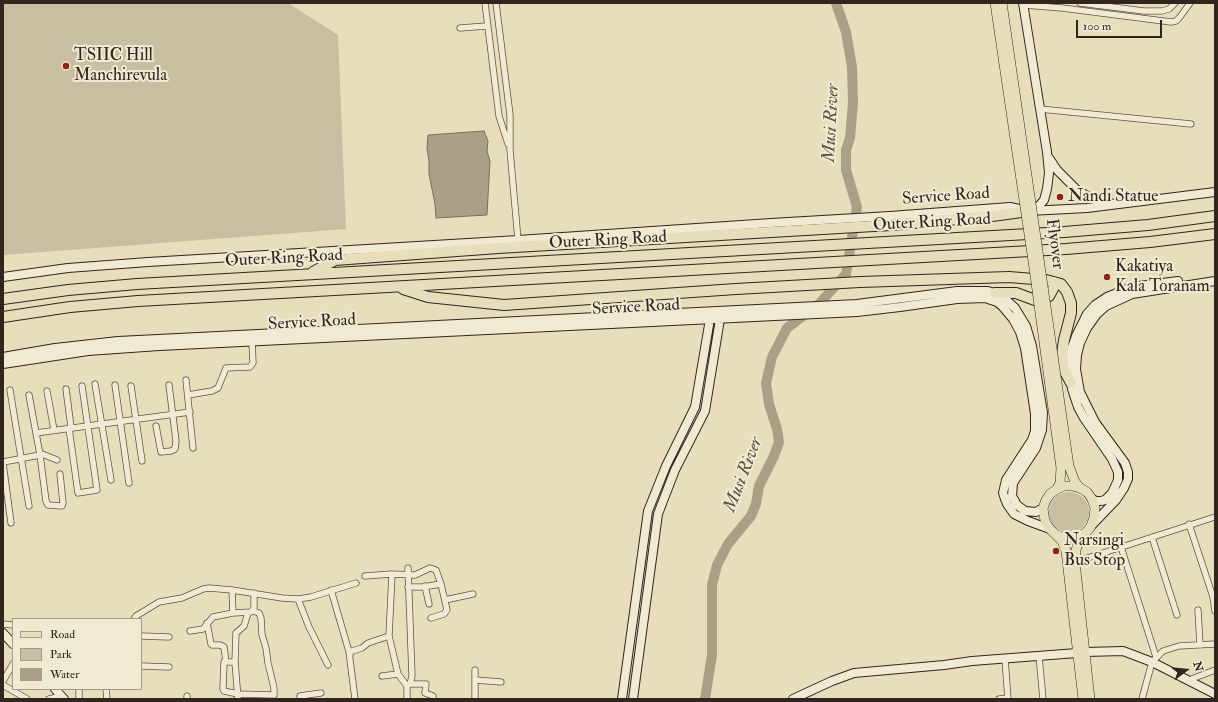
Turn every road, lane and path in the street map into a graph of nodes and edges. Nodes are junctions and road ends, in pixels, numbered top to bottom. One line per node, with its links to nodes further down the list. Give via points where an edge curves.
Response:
1 (485, 3): 10 (street)
2 (496, 3): 12 (street)
3 (995, 3): 69 (main road, Flyover, bridge)
4 (1002, 3): 69 (main road, Flyover, bridge)
5 (1080, 3): 9 (street)
6 (1175, 3): 9 (street, via 1162,11)
7 (1190, 3): 8 (street, via 1176,21 1171,22)
8 (1024, 4): 14 (main road)
9 (1126, 6)
10 (487, 26): 11 (street); 13 (street)
11 (460, 28)
12 (503, 57): 13 (street); 16 (street, via 510,115)
13 (491, 58): 16 (street, via 499,116)
14 (1040, 108): 15 (street); 17 (main road)
15 (1191, 124)
16 (510, 150): 24 (street)
17 (1047, 152): 19 (main road, via 1050,162 1077,190); 20 (main road, via 1049,173 1044,200)
18 (1215, 192): 19 (main road)
19 (1116, 204): 20 (main road)
20 (1029, 211): 22 (highway, via 992,216)
21 (1215, 216): 25 (highway, Outer Ring Road, via 1078,231)
22 (891, 220): 24 (main road, Service Road, via 771,223); 25 (highway, via 808,230 506,247 335,260)
23 (1215, 234): 30 (highway, Outer Ring Road, via 1101,247)
24 (518, 240): 27 (main road, Service Road, via 68,268)
25 (310, 273): 32 (highway, Outer Ring Road, via 68,290)
26 (1215, 276): 42 (main road, via 1132,287 1095,305 1086,314 1074,343 1069,368)
27 (3, 277)
28 (1215, 281): 81 (main road, via 1132,294 1106,306 1087,328 1077,355 1076,369 1080,392 1095,422 1125,463 1128,472 1128,479 1116,500)
29 (1054, 282): 30 (highway, via 1009,277 860,282 504,306 428,297); 31 (highway, via 1049,296 1040,300 1016,293); 42 (highway, via 1061,284 1071,303 1072,313 1062,354 1064,370)
30 (396, 287): 35 (highway, Outer Ring Road, via 105,304)
31 (995, 293): 33 (main road, Service Road, via 957,291); 77 (main road, Service Road, via 1009,301 1026,326 1032,346 1043,413 1040,439 1016,478 1012,490 1013,501 1025,511 1036,512)
32 (3, 299)
33 (857, 308): 34 (main road, Service Road); 82 (main road, Service Road, via 900,307 944,300 985,298 997,302 1007,312 1016,325 1025,348 1036,423 1029,446 1006,480 1004,499 1014,514)
34 (747, 314): 37 (main road, Service Road); 39 (main road, Service Road, via 145,340 55,348)
35 (3, 317)
36 (710, 319): 37 (main road, Service Road); 38 (main road, Service Road); 153 (main road, via 695,408 666,466 648,511)
37 (720, 319): 154 (main road, via 705,411 675,470 658,514)
38 (252, 341): 40 (main road, Service Road, via 88,351); 52 (street, via 253,363 250,367 226,368 218,388)
39 (3, 357)
40 (3, 364)
41 (186, 380): 52 (street)
42 (1071, 383): 75 (main road, via 1081,413 1118,472 1118,480 1112,493 1105,500)
43 (95, 384): 57 (street)
44 (115, 385): 56 (street)
45 (169, 385): 54 (street)
46 (82, 386): 58 (street)
47 (132, 386): 55 (street)
48 (66, 389): 60 (street)
49 (10, 390): 65 (street)
50 (47, 391): 61 (street)
51 (30, 395): 62 (street)
52 (188, 395): 53 (street)
53 (190, 412): 54 (street); 63 (street)
54 (172, 414): 55 (street); 59 (street, via 176,449 161,452)
55 (136, 419): 56 (street); 67 (street)
56 (120, 421): 57 (street); 72 (street)
57 (101, 423): 58 (street); 71 (street)
58 (87, 425): 60 (street); 60 (street, via 97,490 78,493)
59 (156, 426)
60 (70, 428): 61 (street)
61 (54, 430): 62 (street)
62 (36, 433): 64 (street)
63 (193, 448)
64 (40, 455): 65 (street); 66 (street); 70 (street, via 48,505 62,506)
65 (22, 458): 68 (street); 76 (street)
66 (57, 460)
67 (142, 461)
68 (3, 462): 79 (street)
69 (1065, 467): 73 (main road, Flyover); 74 (main road, Flyover)
70 (60, 474)
71 (111, 480)
72 (129, 483)
73 (1080, 488): 74 (main road, via 1064,486); 75 (main road)
74 (1057, 489): 77 (main road, via 1048,497)
75 (1092, 499): 81 (main road, via 1095,508 1094,518)
76 (29, 506)
77 (1044, 508): 82 (main road, via 1046,523)
78 (1215, 517): 80 (street)
79 (11, 523)
80 (1189, 524): 83 (street); 102 (street, via 1213,597)
81 (1088, 530): 82 (main road, via 1070,538); 85 (main road, via 1079,540)
82 (1053, 532): 118 (main road, via 1062,541 1066,551)
83 (1152, 537): 84 (street); 105 (street)
84 (1121, 547): 85 (street); 121 (street)
85 (1075, 562): 118 (main road)
86 (408, 568): 88 (street)
87 (392, 574): 88 (street); 89 (street); 112 (street)
88 (408, 574): 91 (street, via 415,575 433,568); 93 (street)
89 (365, 576)
90 (356, 583): 95 (street)
91 (441, 584): 92 (street); 99 (street)
92 (425, 586): 93 (street); 100 (street)
93 (408, 587): 138 (street, via 412,676)
94 (232, 590): 96 (street); 104 (street); 106 (street, via 203,589 187,597 163,600 153,604)
95 (331, 590): 98 (street); 117 (street)
96 (254, 593): 98 (street); 103 (street, via 254,608)
97 (473, 594): 99 (street)
98 (298, 599): 124 (street)
99 (445, 600): 107 (street, via 446,613)
100 (428, 604)
101 (1198, 610): 116 (street)
102 (1215, 611)
103 (250, 612): 104 (street); 123 (street, via 244,626 236,633); 144 (street, via 259,613 261,618 274,692 271,696)
104 (233, 613): 108 (street, via 213,618)
105 (1177, 615)
106 (135, 618)
107 (431, 618)
108 (207, 623): 109 (street, via 203,629); 122 (street, via 211,644 224,647)
109 (190, 631)
110 (3, 635): 114 (main road)
111 (142, 636): 113 (street)
112 (389, 636): 117 (street); 131 (street)
113 (169, 637)
114 (12, 643)
115 (1215, 644): 116 (street)
116 (1200, 645): 121 (street, via 1179,646 1163,651)
117 (349, 652): 128 (street); 149 (street)
118 (1081, 652): 119 (main road); 121 (main road, via 1123,651); 158 (main road); 159 (main road)
119 (1039, 656): 120 (main road); 157 (street)
120 (1005, 659): 145 (street); 155 (main road, via 854,673)
121 (1154, 659): 134 (main road); 160 (street)
122 (226, 662): 123 (street); 144 (street, via 223,690)
123 (235, 662): 144 (street)
124 (328, 665)
125 (12, 666): 135 (street)
126 (142, 666): 127 (street)
127 (170, 667)
128 (354, 667)
129 (475, 670): 133 (street)
130 (1215, 670): 134 (street)
131 (398, 674): 132 (street); 138 (street)
132 (382, 676)
133 (475, 680): 136 (street); 152 (street)
134 (1190, 680): 141 (main road)
135 (3, 681)
136 (501, 682)
137 (3, 685): 142 (street)
138 (409, 685): 150 (street); 151 (street, via 426,684 425,693 433,696)
139 (24, 690): 142 (street)
140 (321, 693): 148 (street, via 300,696)
141 (1215, 694)
142 (21, 695): 146 (street)
143 (63, 697): 147 (street)
144 (238, 697)
145 (1008, 698): 156 (street)
146 (28, 699)
147 (50, 699)
148 (300, 699)
149 (355, 699)
150 (407, 699)
151 (433, 699)
152 (475, 699)
153 (622, 699)
154 (633, 699)
155 (793, 699)
156 (999, 699)
157 (1043, 699)
158 (1083, 699)
159 (1090, 699)
160 (1142, 699)

